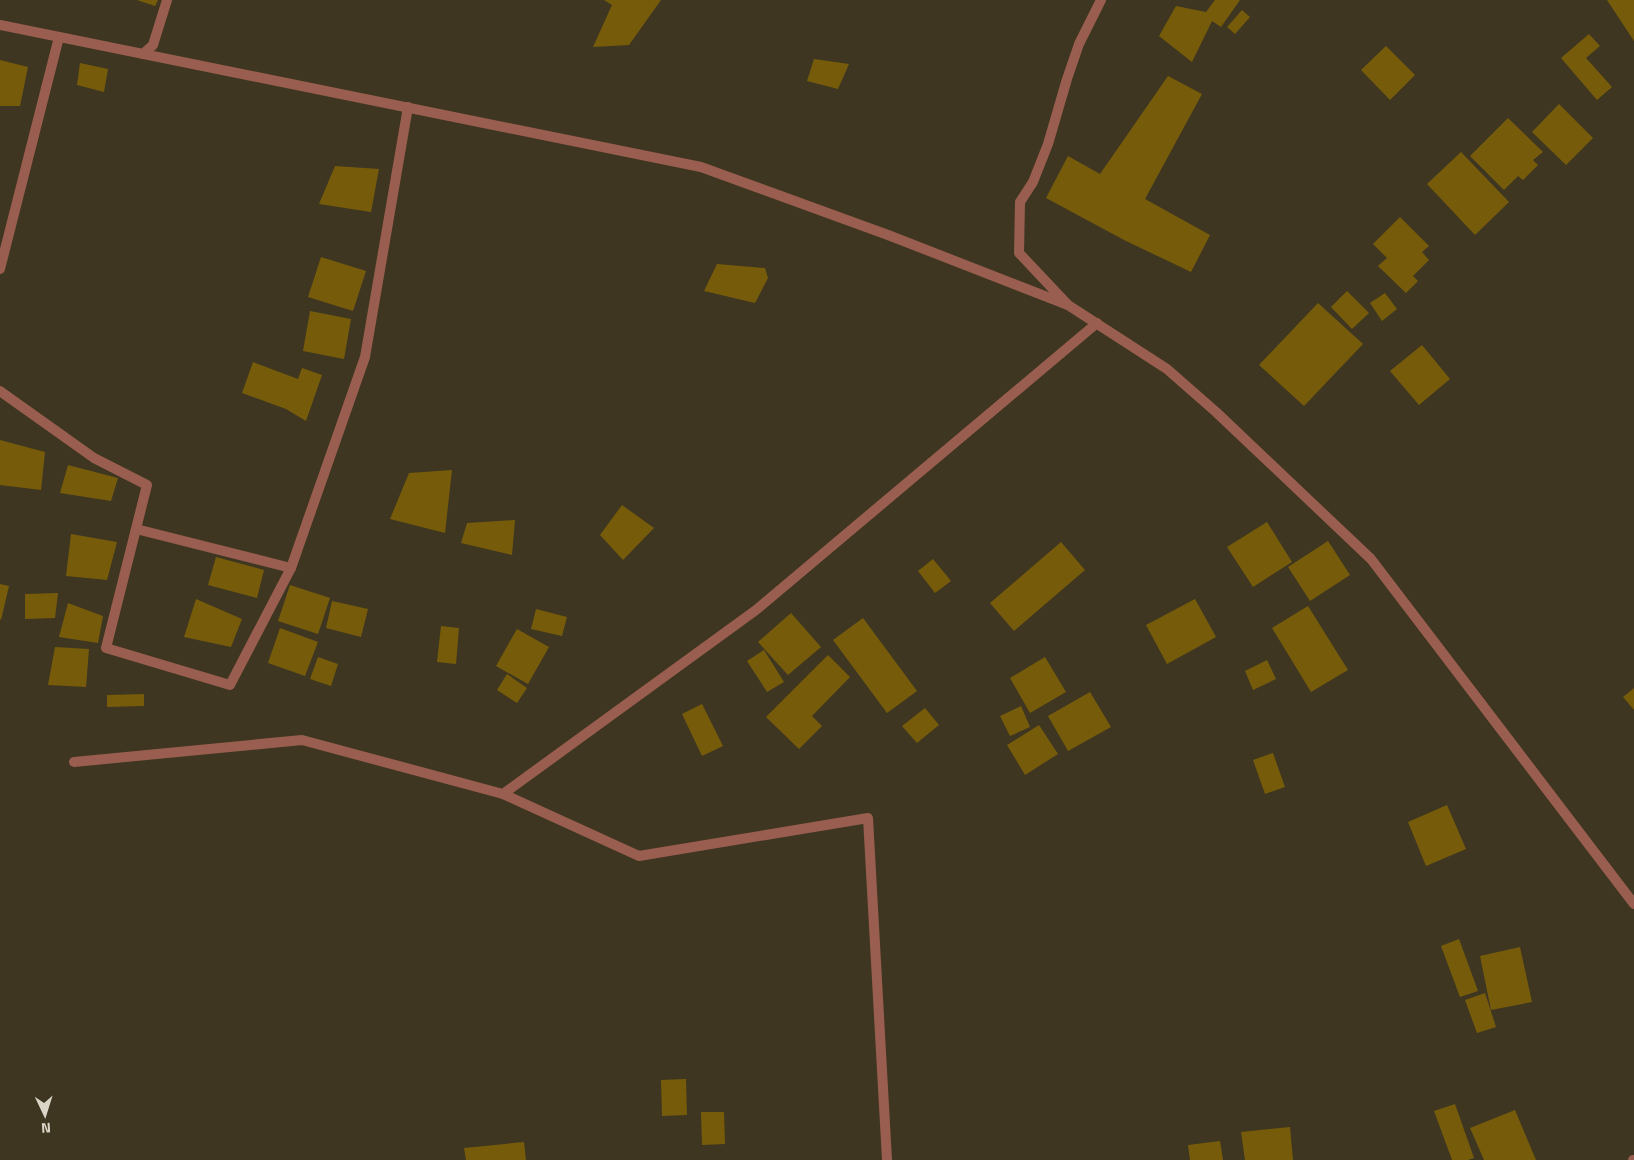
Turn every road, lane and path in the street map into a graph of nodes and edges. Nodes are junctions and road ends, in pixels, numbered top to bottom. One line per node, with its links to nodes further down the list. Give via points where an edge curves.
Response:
1 (167, 0): 5 (street, via 153,45)
2 (1101, 0): 8 (street, via 1080,44 1033,182 1020,202 1019,253)
3 (0, 25): 4 (street)
4 (59, 37): 5 (street); 7 (street)
5 (143, 54): 6 (street)
6 (408, 107): 8 (street, via 701,167); 12 (street, via 365,357)
7 (0, 269)
8 (1068, 305): 9 (street)
9 (1097, 324): 14 (street, via 756,610); 15 (street, via 1167,369 1371,559)
10 (0, 391): 11 (street, via 94,458 147,484)
11 (136, 529): 12 (street); 12 (street, via 106,648 230,686)
12 (291, 568)
13 (74, 762): 14 (street, via 302,740)
14 (503, 794): 16 (street, via 639,856 868,818)
15 (1634, 904)
16 (887, 1160)

